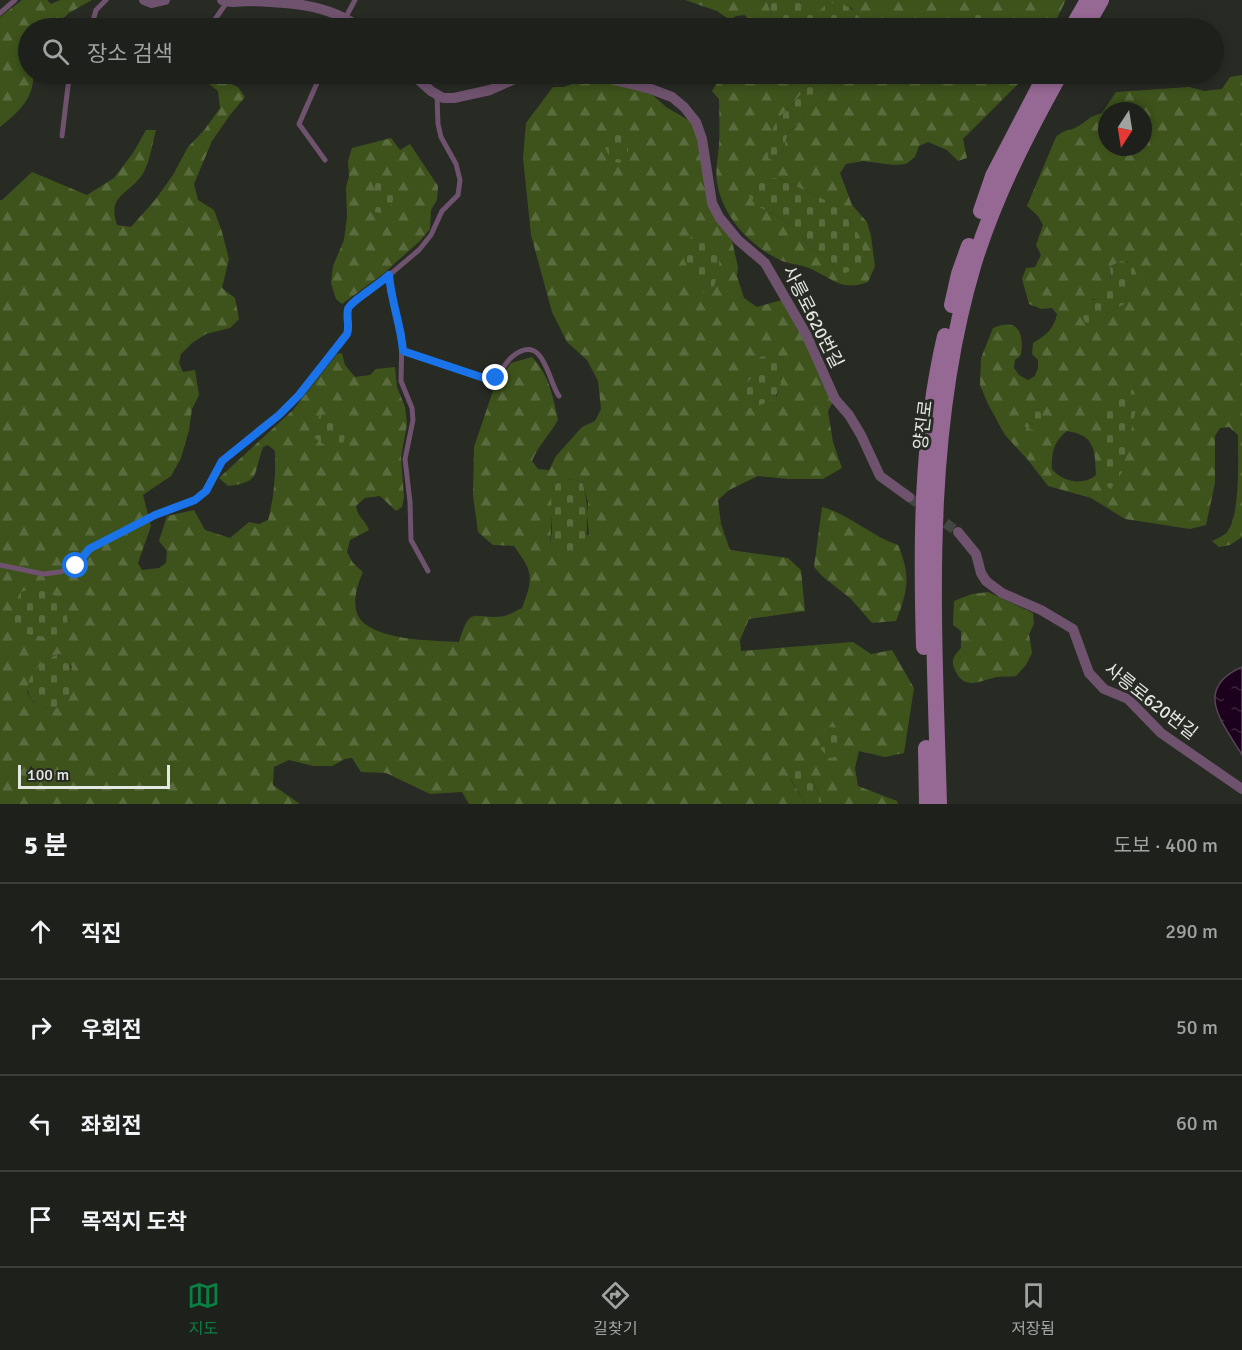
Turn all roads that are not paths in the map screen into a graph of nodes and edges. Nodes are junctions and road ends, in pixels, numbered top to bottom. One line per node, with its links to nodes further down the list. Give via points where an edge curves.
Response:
1 (15, 0): 9 (lane)
2 (106, 0): 10 (lane)
3 (144, 0): 4 (street)
4 (165, 0)
5 (355, 0): 13 (lane)
6 (1088, 0): 14 (main road)
7 (1101, 0): 15 (main road)
8 (224, 1): 11 (lane); 12 (street, via 308,5)
9 (0, 13)
10 (94, 18)
11 (215, 18)
12 (331, 18)
13 (345, 18)
14 (1078, 18)
15 (1091, 18)
16 (69, 84): 24 (lane)
17 (317, 84): 25 (lane, via 299,124)
18 (424, 84): 23 (street)
19 (503, 84): 23 (street, via 454,98)
20 (631, 84): 29 (street, 사릉로620번길, via 672,97 696,122 712,203 719,217 765,263 806,334 835,399 861,435 880,476)
21 (1041, 84): 34 (main road, 양진로, via 993,176 959,274 934,383 921,550)
22 (1055, 84): 35 (main road, 양진로, via 990,216 974,262 951,359 936,488)
23 (437, 95): 26 (lane, via 441,137 460,180 458,195 442,211 419,250)
24 (62, 136)
25 (325, 160)
26 (389, 275): 27 (lane); 31 (lane, via 351,303 347,334 299,395 222,461 206,491 195,500 155,515 89,549 76,566 60,572 43,574)
27 (403, 351): 28 (lane, via 487,379 496,378 512,356 531,350 544,362); 32 (lane, via 401,381 413,420 405,459 411,540)
28 (559, 396)
29 (909, 498)
30 (958, 532): 33 (street, 사릉로620번길, via 976,554 986,581 1073,629 1089,673 1104,689 1128,699 1161,733)
31 (0, 565)
32 (428, 571)
33 (1242, 789)
34 (927, 804)
35 (939, 804)

